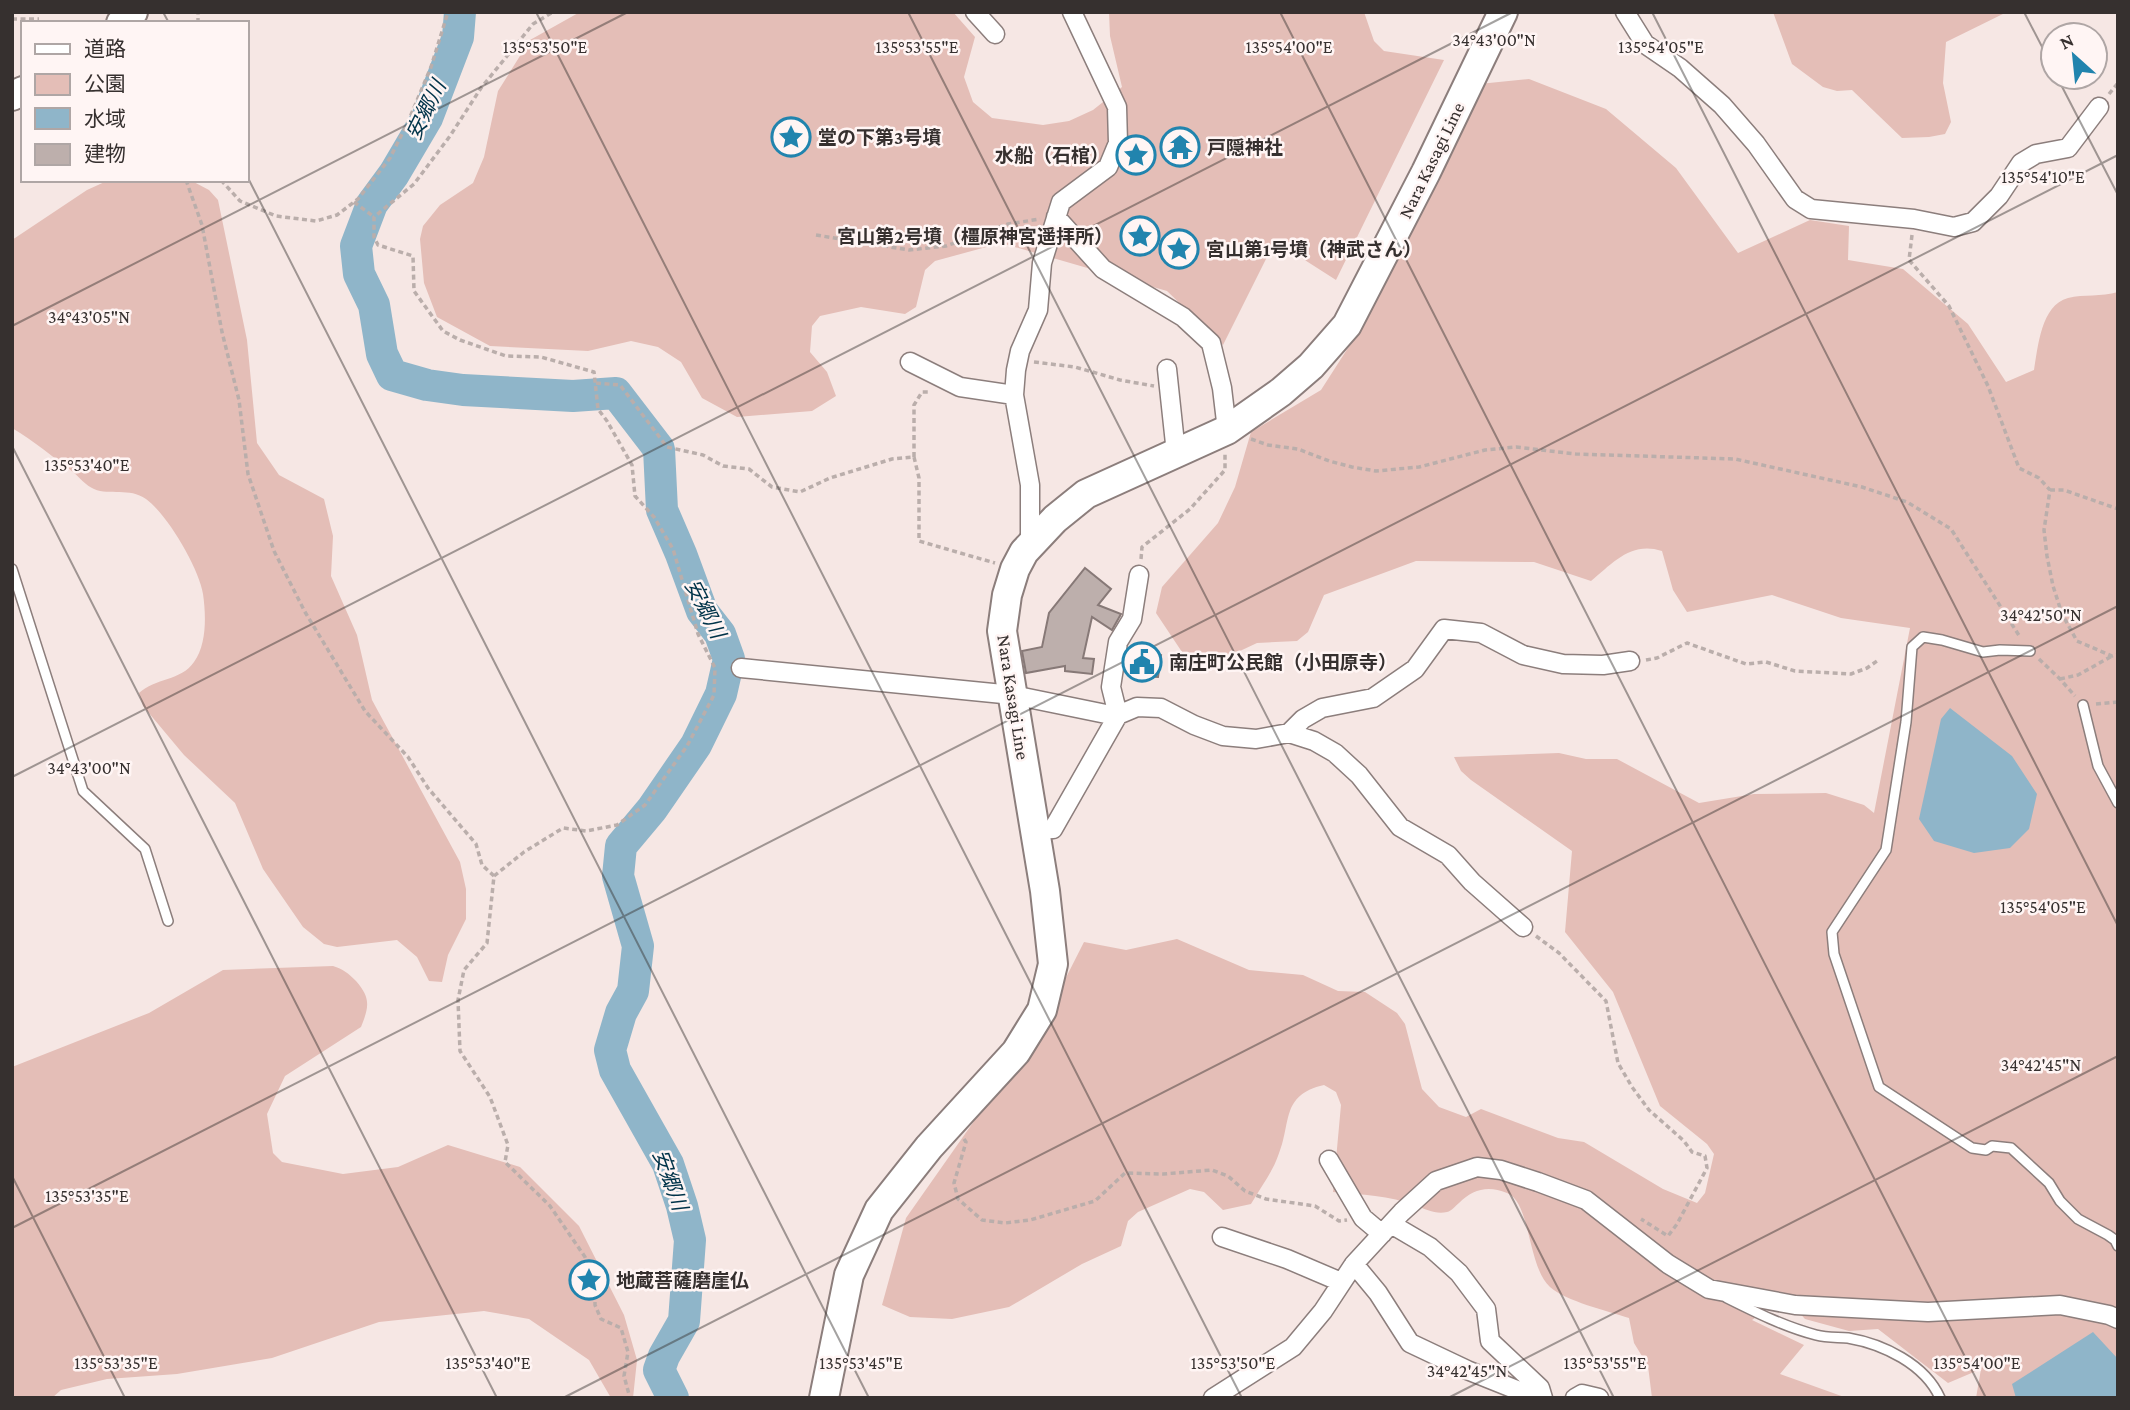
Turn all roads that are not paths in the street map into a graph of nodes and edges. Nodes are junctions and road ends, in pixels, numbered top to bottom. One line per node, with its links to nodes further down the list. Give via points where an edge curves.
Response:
1 (975, 12): 6 (street)
2 (1072, 12): 7 (street)
3 (1086, 12): 7 (street)
4 (1503, 12): 13 (main road, Nara Kasagi Line, via 1347,326 1281,392)
5 (1625, 12): 8 (street, via 1645,44 1721,105 1756,144 1795,200 1811,209 1954,227 1973,222 1999,196 2021,163 2036,154 2068,148)
6 (995, 34)
7 (1083, 36): 9 (street, via 1117,107 1118,144 1108,167 1061,202)
8 (2099, 107)
9 (1056, 217): 12 (street, via 1042,263 1038,310 1018,360); 13 (street, via 1103,270 1183,317 1211,343)
10 (910, 362): 12 (street, via 960,387)
11 (1167, 369): 14 (street)
12 (1014, 395): 15 (street, via 1030,485)
13 (1227, 430): 14 (main road, Nara Kasagi Line)
14 (1176, 453): 15 (main road, Nara Kasagi Line, via 1086,494 1055,519)
15 (1023, 557): 21 (main road, Nara Kasagi Line, via 1007,595 1002,631)
16 (12, 569): 27 (lane, via 83,791 145,849)
17 (1139, 575): 23 (street, via 1132,619 1118,642 1111,687)
18 (2030, 651): 32 (lane, via 1983,652 1923,637 1912,648 1886,850 1832,932 1834,954 1879,1087 1972,1148 2011,1148 2049,1183 2078,1219 2108,1235)
19 (1630, 661): 24 (street, via 1563,664 1523,655 1481,633 1444,629 1415,669 1373,698 1322,708)
20 (741, 668): 21 (street)
21 (1013, 695): 23 (street); 26 (main road, Nara Kasagi Line)
22 (2083, 705): 25 (lane, via 2098,766)
23 (1118, 715): 24 (street, via 1137,707 1161,708 1223,736 1256,739); 26 (street, via 1053,829)
24 (1289, 733): 28 (street, via 1314,740 1335,753 1359,775 1400,827 1448,855)
25 (2118, 803)
26 (1035, 830): 37 (main road, Nara Kasagi Line, via 1053,964 1042,1010 1016,1052 879,1210 849,1275)
27 (168, 921)
28 (1523, 927)
29 (1329, 1160): 30 (street, via 1363,1218)
30 (1386, 1229): 33 (street); 35 (street, via 1436,1181 1477,1167 1501,1170 1586,1200 1668,1264); 40 (street, via 1430,1247 1460,1273 1486,1309 1490,1341 1540,1388)
31 (1222, 1237): 34 (street)
32 (2118, 1246)
33 (1354, 1264): 34 (street); 39 (street, via 1410,1343)
34 (1341, 1282): 38 (street, via 1293,1347)
35 (1709, 1289): 36 (street, via 1795,1305 1928,1312 2060,1305); 43 (lane, via 1793,1328 1878,1345 1915,1367)
36 (2118, 1319)
37 (824, 1398)
38 (1213, 1398)
39 (1531, 1398)
40 (1543, 1398)
41 (1575, 1398): 42 (street, via 1583,1394)
42 (1599, 1398)
43 (1940, 1398)

